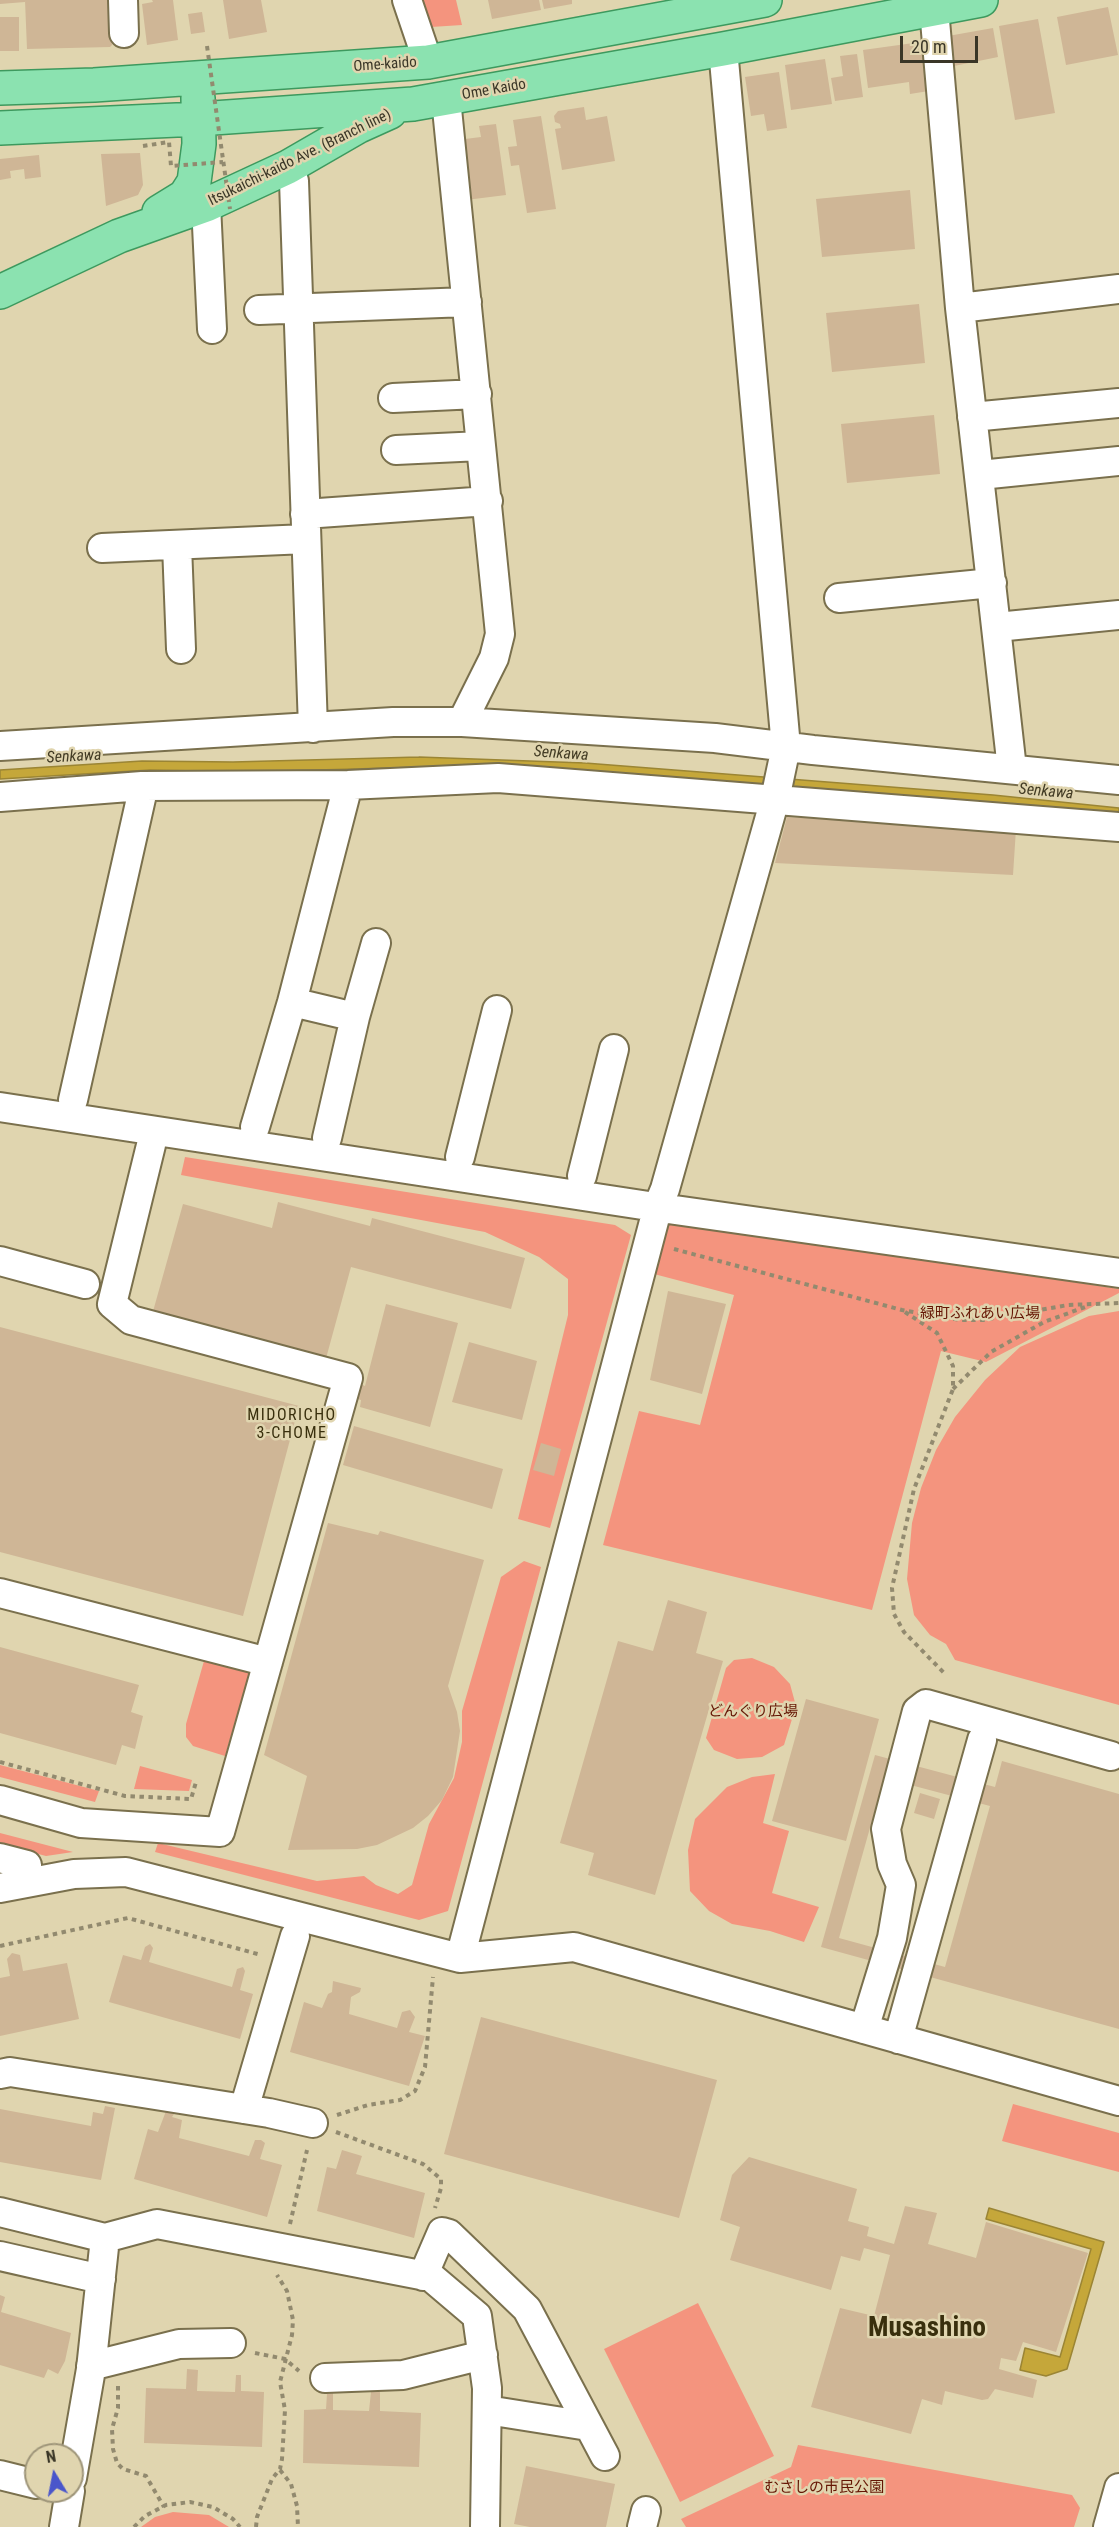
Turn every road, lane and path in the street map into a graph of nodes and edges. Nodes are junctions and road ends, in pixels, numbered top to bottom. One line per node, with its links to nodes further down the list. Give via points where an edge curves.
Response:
1 (123, 0): 6 (street)
2 (407, 0): 9 (street)
3 (765, 0): 9 (main road, Ome-kaido)
4 (981, 0): 5 (main road, Ome Kaido)
5 (934, 9): 8 (main road, Ome Kaido); 25 (street)
6 (124, 33)
7 (207, 46): 17 (path, bridge)
8 (723, 49): 12 (main road, Ome Kaido); 48 (street)
9 (428, 62): 10 (main road, Ome-kaido)
10 (196, 79): 11 (main road, Ome-kaido); 14 (main road, Itsukaichi-kaido Ave. (Branch line))
11 (0, 88)
12 (446, 99): 13 (main road, Ome Kaido); 23 (street)
13 (413, 104): 14 (main road, Ome Kaido); 18 (main road, Itsukaichi-kaido Ave. (Branch line), via 359,126)
14 (199, 119): 15 (main road, Ome Kaido); 20 (main road, Itsukaichi-kaido Ave. (Branch line), via 198,166 185,196)
15 (0, 128)
16 (143, 146): 17 (path, bridge, via 169,142 171,166)
17 (223, 162): 19 (path, bridge)
18 (288, 167): 19 (main road, Itsukaichi-kaido Ave. (Branch line)); 24 (street, via 294,181)
19 (218, 207): 20 (main road, Itsukaichi-kaido Ave. (Branch line)); 27 (street)
20 (119, 236): 22 (main road, Itsukaichi-kaido Ave. (Branch line))
21 (1119, 289): 25 (street)
22 (0, 292)
23 (467, 302): 24 (street); 28 (street)
24 (297, 308): 26 (street); 37 (street)
25 (960, 308): 31 (street)
26 (259, 310)
27 (212, 329)
28 (477, 394): 29 (street); 32 (street)
29 (393, 398)
30 (1119, 403): 31 (street)
31 (972, 417): 35 (street)
32 (481, 446): 33 (street); 36 (street)
33 (396, 450)
34 (1119, 461): 35 (street)
35 (980, 475): 40 (street)
36 (488, 501): 37 (street); 45 (street, via 500,634 494,658)
37 (306, 527): 38 (street); 46 (street)
38 (177, 545): 39 (street); 44 (street)
39 (102, 548)
40 (992, 583): 41 (street); 43 (street)
41 (839, 598)
42 (1119, 615): 43 (street)
43 (997, 627): 49 (street)
44 (181, 649)
45 (462, 722): 46 (street); 48 (street, via 703,737)
46 (313, 728): 47 (street)
47 (0, 746)
48 (786, 747): 49 (street); 53 (street)
49 (1012, 769): 50 (street)
50 (1119, 780)
51 (348, 785): 52 (street); 53 (street, via 498,778); 57 (street)
52 (142, 786): 54 (street); 61 (street)
53 (777, 788): 55 (street); 68 (street)
54 (0, 798)
55 (1119, 827)
56 (376, 943): 59 (street)
57 (292, 1002): 59 (street); 63 (street)
58 (497, 1010): 66 (street)
59 (355, 1017): 64 (street)
60 (614, 1049): 67 (street)
61 (73, 1100)
62 (0, 1107): 68 (street)
63 (255, 1127)
64 (327, 1138)
65 (151, 1145): 78 (street, via 112,1304 131,1320 348,1378)
66 (460, 1157)
67 (582, 1176)
68 (658, 1206): 71 (street); 90 (street)
69 (665, 1246): 75 (path)
70 (0, 1261): 72 (street)
71 (1119, 1272)
72 (86, 1284)
73 (1119, 1303): 74 (path)
74 (1092, 1304): 75 (path, via 983,1320); 76 (path, via 1044,1322 991,1352)
75 (902, 1310): 76 (path, via 937,1333 953,1366)
76 (953, 1389): 79 (path, via 914,1489 892,1588 894,1614 904,1632)
77 (0, 1593): 78 (street)
78 (268, 1662): 84 (street, via 220,1832 81,1823)
79 (945, 1674)
80 (982, 1740): 93 (street)
81 (1111, 1756): 92 (street, via 926,1704 917,1711 886,1829 892,1864 901,1886 892,1938)
82 (0, 1762): 83 (path, via 125,1796 191,1799)
83 (196, 1782)
84 (0, 1800)
85 (0, 1858): 86 (street)
86 (27, 1865)
87 (0, 1888): 90 (street, via 74,1874 126,1872)
88 (0, 1946): 89 (path, via 128,1918)
89 (291, 1949): 96 (street)
90 (460, 1958): 92 (street, via 574,1947)
91 (434, 1970): 97 (path, via 425,2067 414,2091 400,2100 368,2105)
92 (864, 2029): 93 (street)
93 (898, 2039): 95 (street)
94 (0, 2074): 96 (street, via 10,2072)
95 (1119, 2101)
96 (244, 2109): 97 (street)
97 (313, 2123): 98 (path, via 423,2164 441,2179); 102 (path)
98 (434, 2211)
99 (0, 2212): 100 (street)
100 (105, 2238): 102 (street, via 157,2224); 104 (street)
101 (0, 2256): 104 (street)
102 (278, 2259): 103 (street); 105 (path); 105 (path)
103 (423, 2276): 107 (street, via 431,2277 477,2316); 112 (street, via 442,2232 449,2234 526,2309)
104 (101, 2279): 109 (street)
105 (287, 2291): 108 (path, via 293,2320)
106 (226, 2343): 108 (path, via 233,2350); 109 (street, via 179,2344)
107 (483, 2355): 110 (street, via 403,2375); 111 (street)
108 (285, 2360): 110 (path, via 312,2378); 115 (path, via 280,2382 285,2410)
109 (102, 2363): 113 (street); 120 (path, via 118,2382 118,2408 112,2429 117,2463 123,2469 146,2476)
110 (325, 2378)
111 (487, 2410): 112 (street); 126 (street)
112 (588, 2426): 114 (street)
113 (81, 2443)
114 (605, 2456)
115 (280, 2469): 124 (path, via 272,2479); 125 (path, via 291,2484)
116 (0, 2475): 117 (street)
117 (24, 2481)
118 (1119, 2488): 127 (street)
119 (67, 2503): 121 (street)
120 (164, 2506): 122 (path); 123 (path, via 190,2502 213,2507)
121 (64, 2527)
122 (134, 2527)
123 (240, 2527)
124 (256, 2527)
125 (298, 2527)
126 (485, 2527)
127 (1108, 2527)

